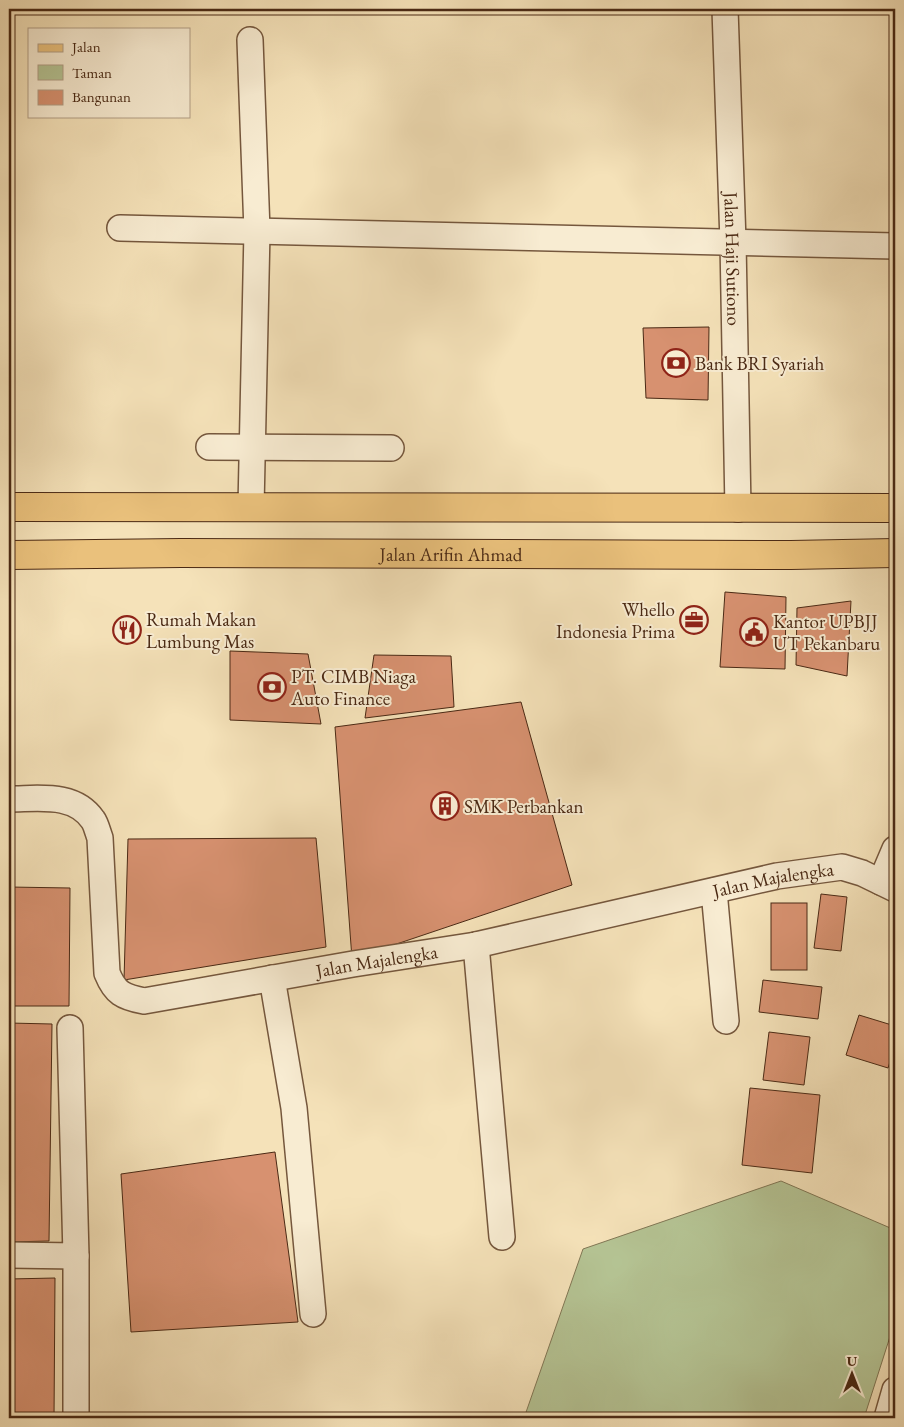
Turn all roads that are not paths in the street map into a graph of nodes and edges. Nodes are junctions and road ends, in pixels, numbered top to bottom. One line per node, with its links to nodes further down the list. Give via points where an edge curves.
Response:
1 (725, 9): 5 (street, Jalan Haji Sutiono)
2 (250, 40): 4 (street)
3 (120, 228): 4 (street)
4 (257, 231): 5 (street); 8 (street)
5 (733, 242): 6 (street); 13 (street, Jalan Haji Sutiono)
6 (895, 246)
7 (209, 448): 8 (street)
8 (252, 448): 9 (street); 11 (street)
9 (391, 448)
10 (9, 507): 11 (main road)
11 (251, 507): 13 (main road)
12 (895, 508): 13 (main road)
13 (738, 509)
14 (895, 552): 15 (main road, Jalan Arifin Ahmad, via 791,555)
15 (9, 555)
16 (9, 799): 21 (street, Jalan Majalengka, via 63,798 77,805 93,820 100,838 107,973 112,986 120,993 144,1001)
17 (895, 849): 18 (street)
18 (888, 886): 19 (street, Jalan Majalengka, via 842,867 777,876)
19 (714, 891): 20 (street, Jalan Majalengka); 22 (street)
20 (476, 945): 21 (street, Jalan Majalengka); 24 (street)
21 (272, 978): 27 (street, via 294,1108)
22 (726, 1021)
23 (70, 1028): 26 (street)
24 (502, 1237)
25 (9, 1256): 26 (street)
26 (76, 1256): 29 (street)
27 (312, 1314)
28 (895, 1390): 30 (street)
29 (76, 1418)
30 (887, 1418)

